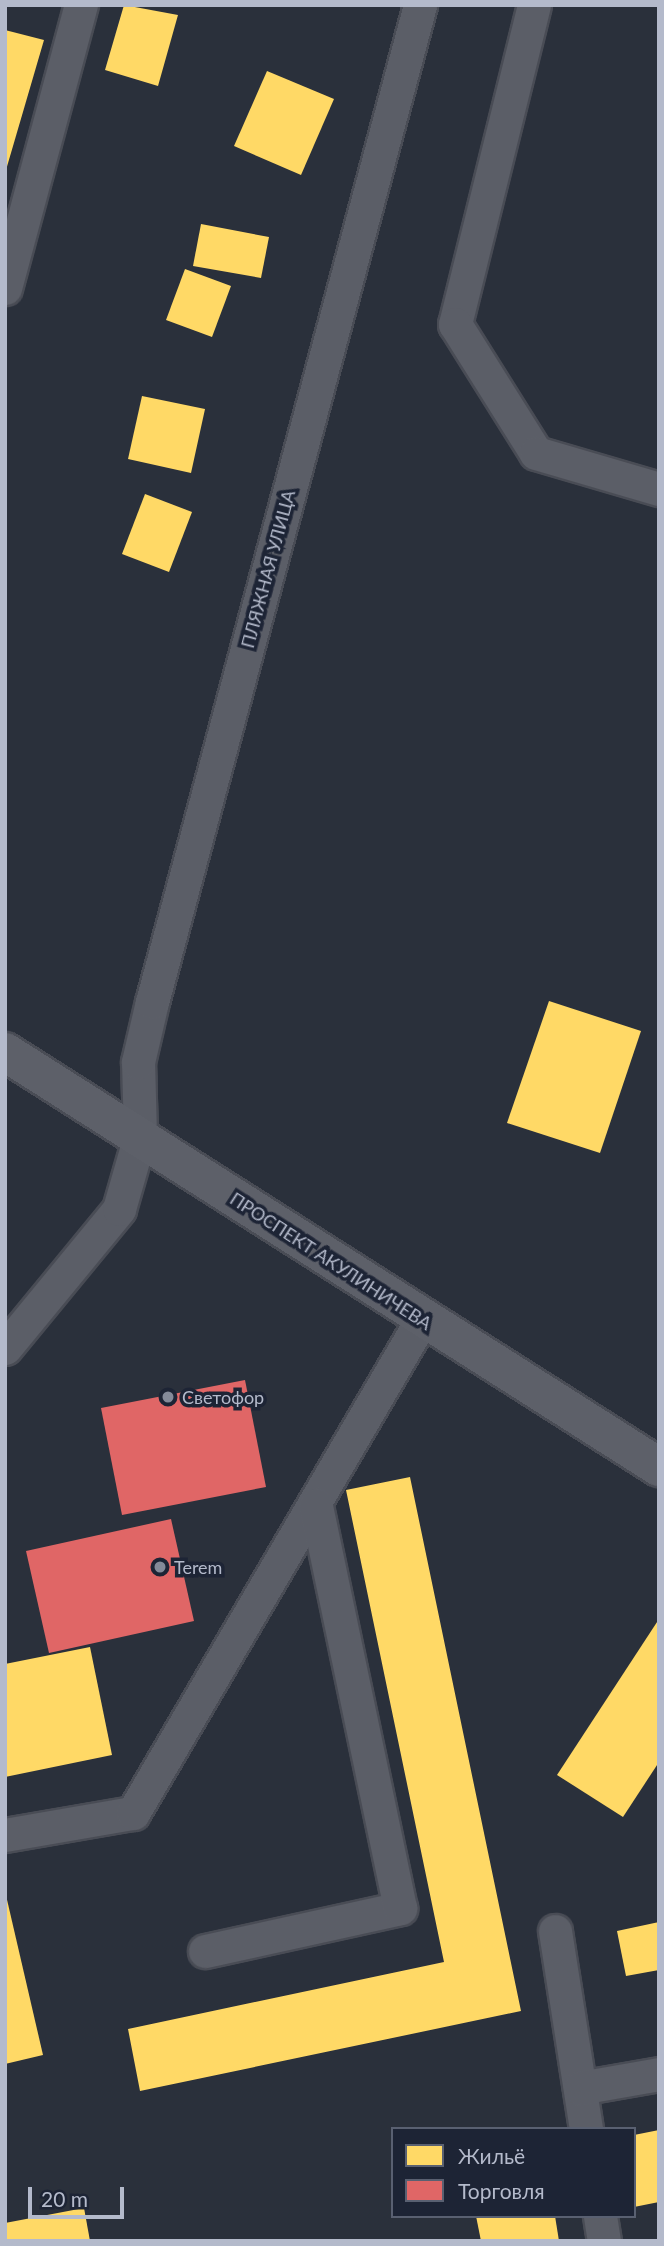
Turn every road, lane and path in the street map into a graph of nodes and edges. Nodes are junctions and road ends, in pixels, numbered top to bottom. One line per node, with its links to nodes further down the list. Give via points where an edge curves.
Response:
1 (81, 5): 4 (street)
2 (420, 5): 7 (street, ПЛЯЖНАЯ УЛИЦА, via 152,1002 138,1062)
3 (534, 5): 5 (street, via 455,324 536,453)
4 (5, 288)
5 (659, 489)
6 (5, 1052): 7 (main road, ПРОСПЕКТ АКУЛИНИЧЕВА)
7 (140, 1136): 8 (main road, ПРОСПЕКТ АКУЛИНИЧЕВА); 9 (street, ПЛЯЖНАЯ УЛИЦА, via 119,1209)
8 (421, 1321): 10 (main road, ПРОСПЕКТ АКУЛИНИЧЕВА); 11 (street)
9 (5, 1348)
10 (659, 1467)
11 (316, 1505): 12 (street, via 133,1813); 14 (street, via 400,1908)
12 (5, 1835)
13 (555, 1931): 16 (street)
14 (205, 1951)
15 (659, 2074): 16 (street)
16 (580, 2088): 17 (street)
17 (586, 2127)
18 (600, 2218): 19 (street)
19 (604, 2241)

